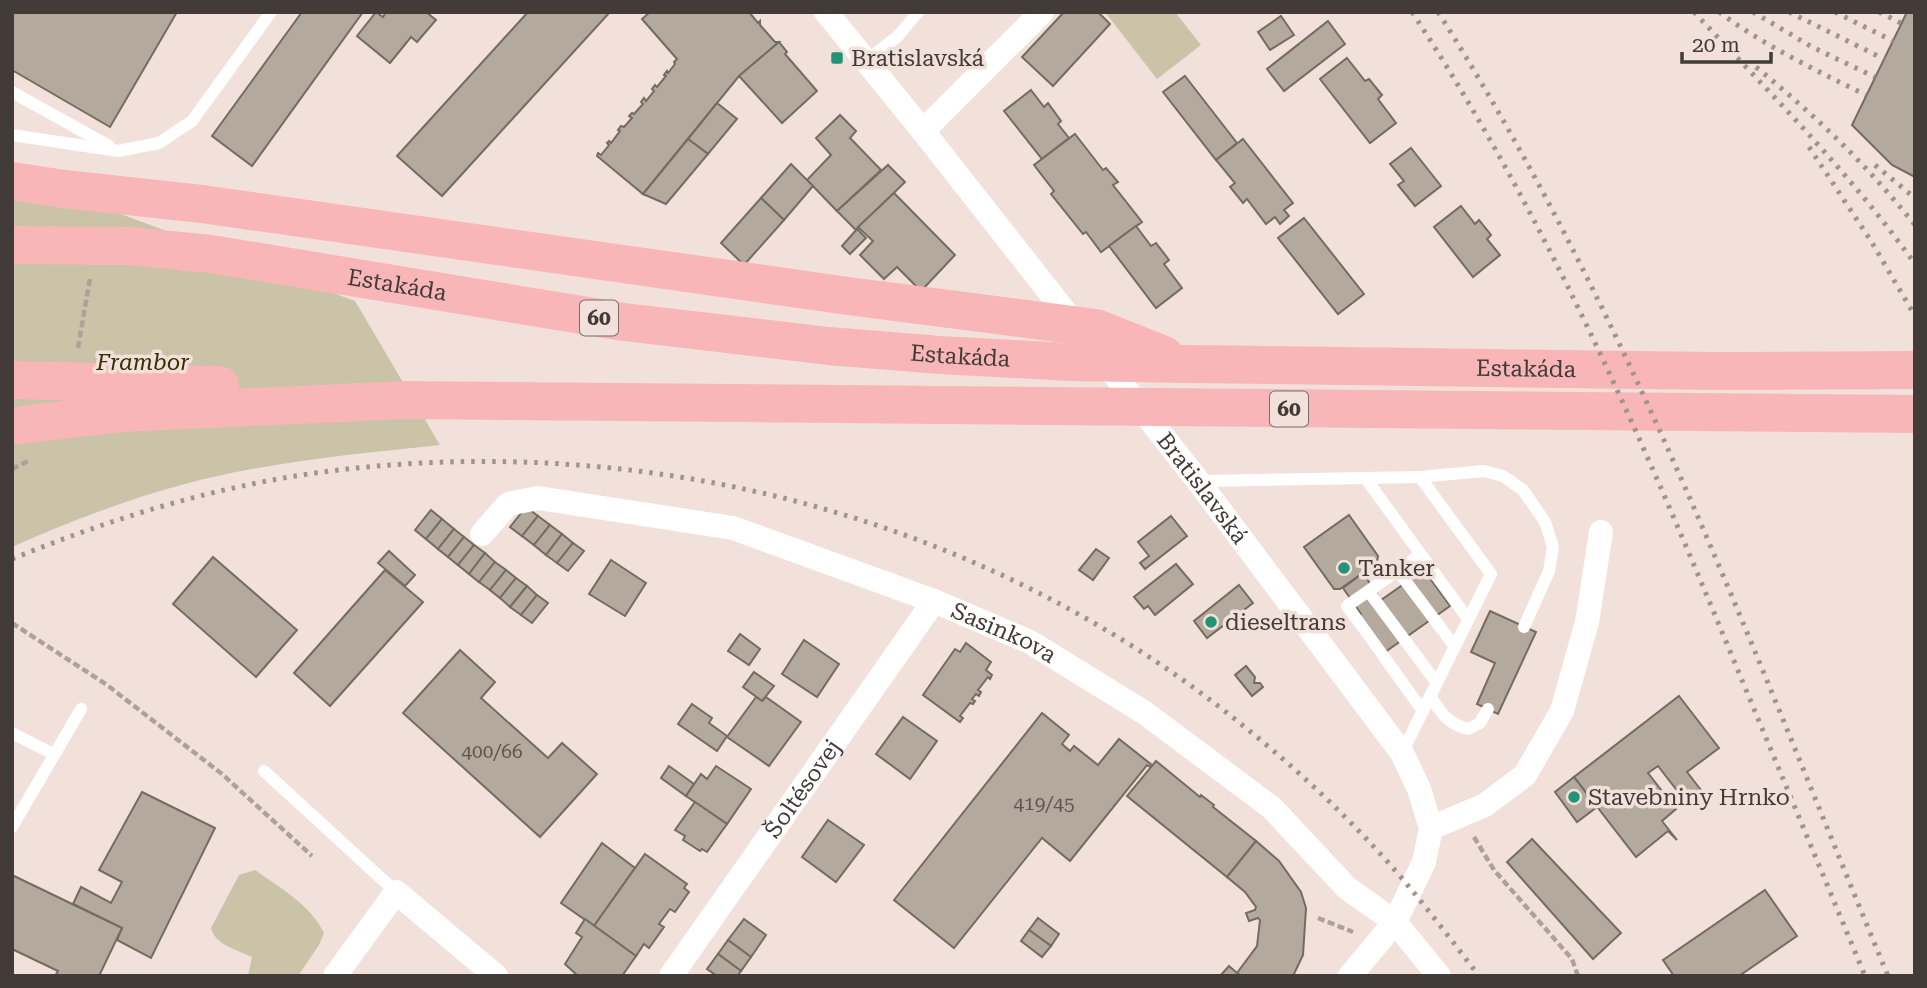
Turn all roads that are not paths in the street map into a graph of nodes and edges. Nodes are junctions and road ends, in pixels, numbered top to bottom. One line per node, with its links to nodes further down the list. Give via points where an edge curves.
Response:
1 (271, 12): 9 (lane, via 192,121 159,143)
2 (826, 12): 5 (street, Bratislavská)
3 (918, 12): 5 (lane, via 898,36)
4 (1042, 12): 7 (street)
5 (866, 61): 7 (street, Bratislavská)
6 (12, 92): 9 (lane)
7 (923, 131): 20 (street, Bratislavská)
8 (12, 135): 9 (lane)
9 (118, 151)
10 (12, 181): 12 (main road, via 1096,328)
11 (12, 245): 12 (main road, Estakáda / 60, via 129,246 211,254 624,322 828,346)
12 (1188, 364): 13 (main road, Estakáda / 60)
13 (1915, 370)
14 (12, 380): 15 (main road, via 216,385)
15 (402, 400): 16 (main road, Estakáda / 60); 17 (main road, Estakáda / 60, via 123,413)
16 (1915, 414)
17 (12, 426)
18 (1420, 477): 19 (lane); 27 (lane, via 1491,574); 28 (lane, via 1483,471 1503,476 1523,490 1545,522 1553,547 1549,571)
19 (1366, 479): 20 (lane); 23 (lane)
20 (1198, 481): 36 (street, Bratislavská)
21 (1601, 532): 40 (street, via 1587,622 1562,711 1525,775 1485,805)
22 (482, 534): 26 (street, Sasinkova, via 508,504 538,498 733,528)
23 (1420, 555): 24 (lane); 27 (lane)
24 (1398, 570): 25 (lane); 29 (lane)
25 (1369, 592): 30 (lane); 34 (lane, via 1348,606)
26 (934, 601): 42 (street, Sasinkova, via 1030,642 1145,713 1272,808 1348,888); 45 (street, Šoltésovej)
27 (1468, 619): 29 (lane)
28 (1524, 627)
29 (1455, 647): 30 (lane)
30 (1436, 682): 31 (lane)
31 (1430, 696): 33 (lane, via 1454,726 1468,729 1480,723); 34 (lane)
32 (81, 709): 37 (lane)
33 (1488, 709)
34 (1423, 710): 36 (lane)
35 (12, 733): 37 (lane)
36 (1402, 753): 40 (street, Bratislavská)
37 (53, 754): 39 (lane)
38 (264, 771): 41 (lane)
39 (12, 827)
40 (1431, 828): 42 (street, Bratislavská, via 1424,862)
41 (396, 892): 43 (street); 44 (street)
42 (1395, 922): 46 (street, Bratislavská); 47 (street, Sasinkova)
43 (335, 976)
44 (496, 976)
45 (671, 976)
46 (1350, 976)
47 (1439, 976)

